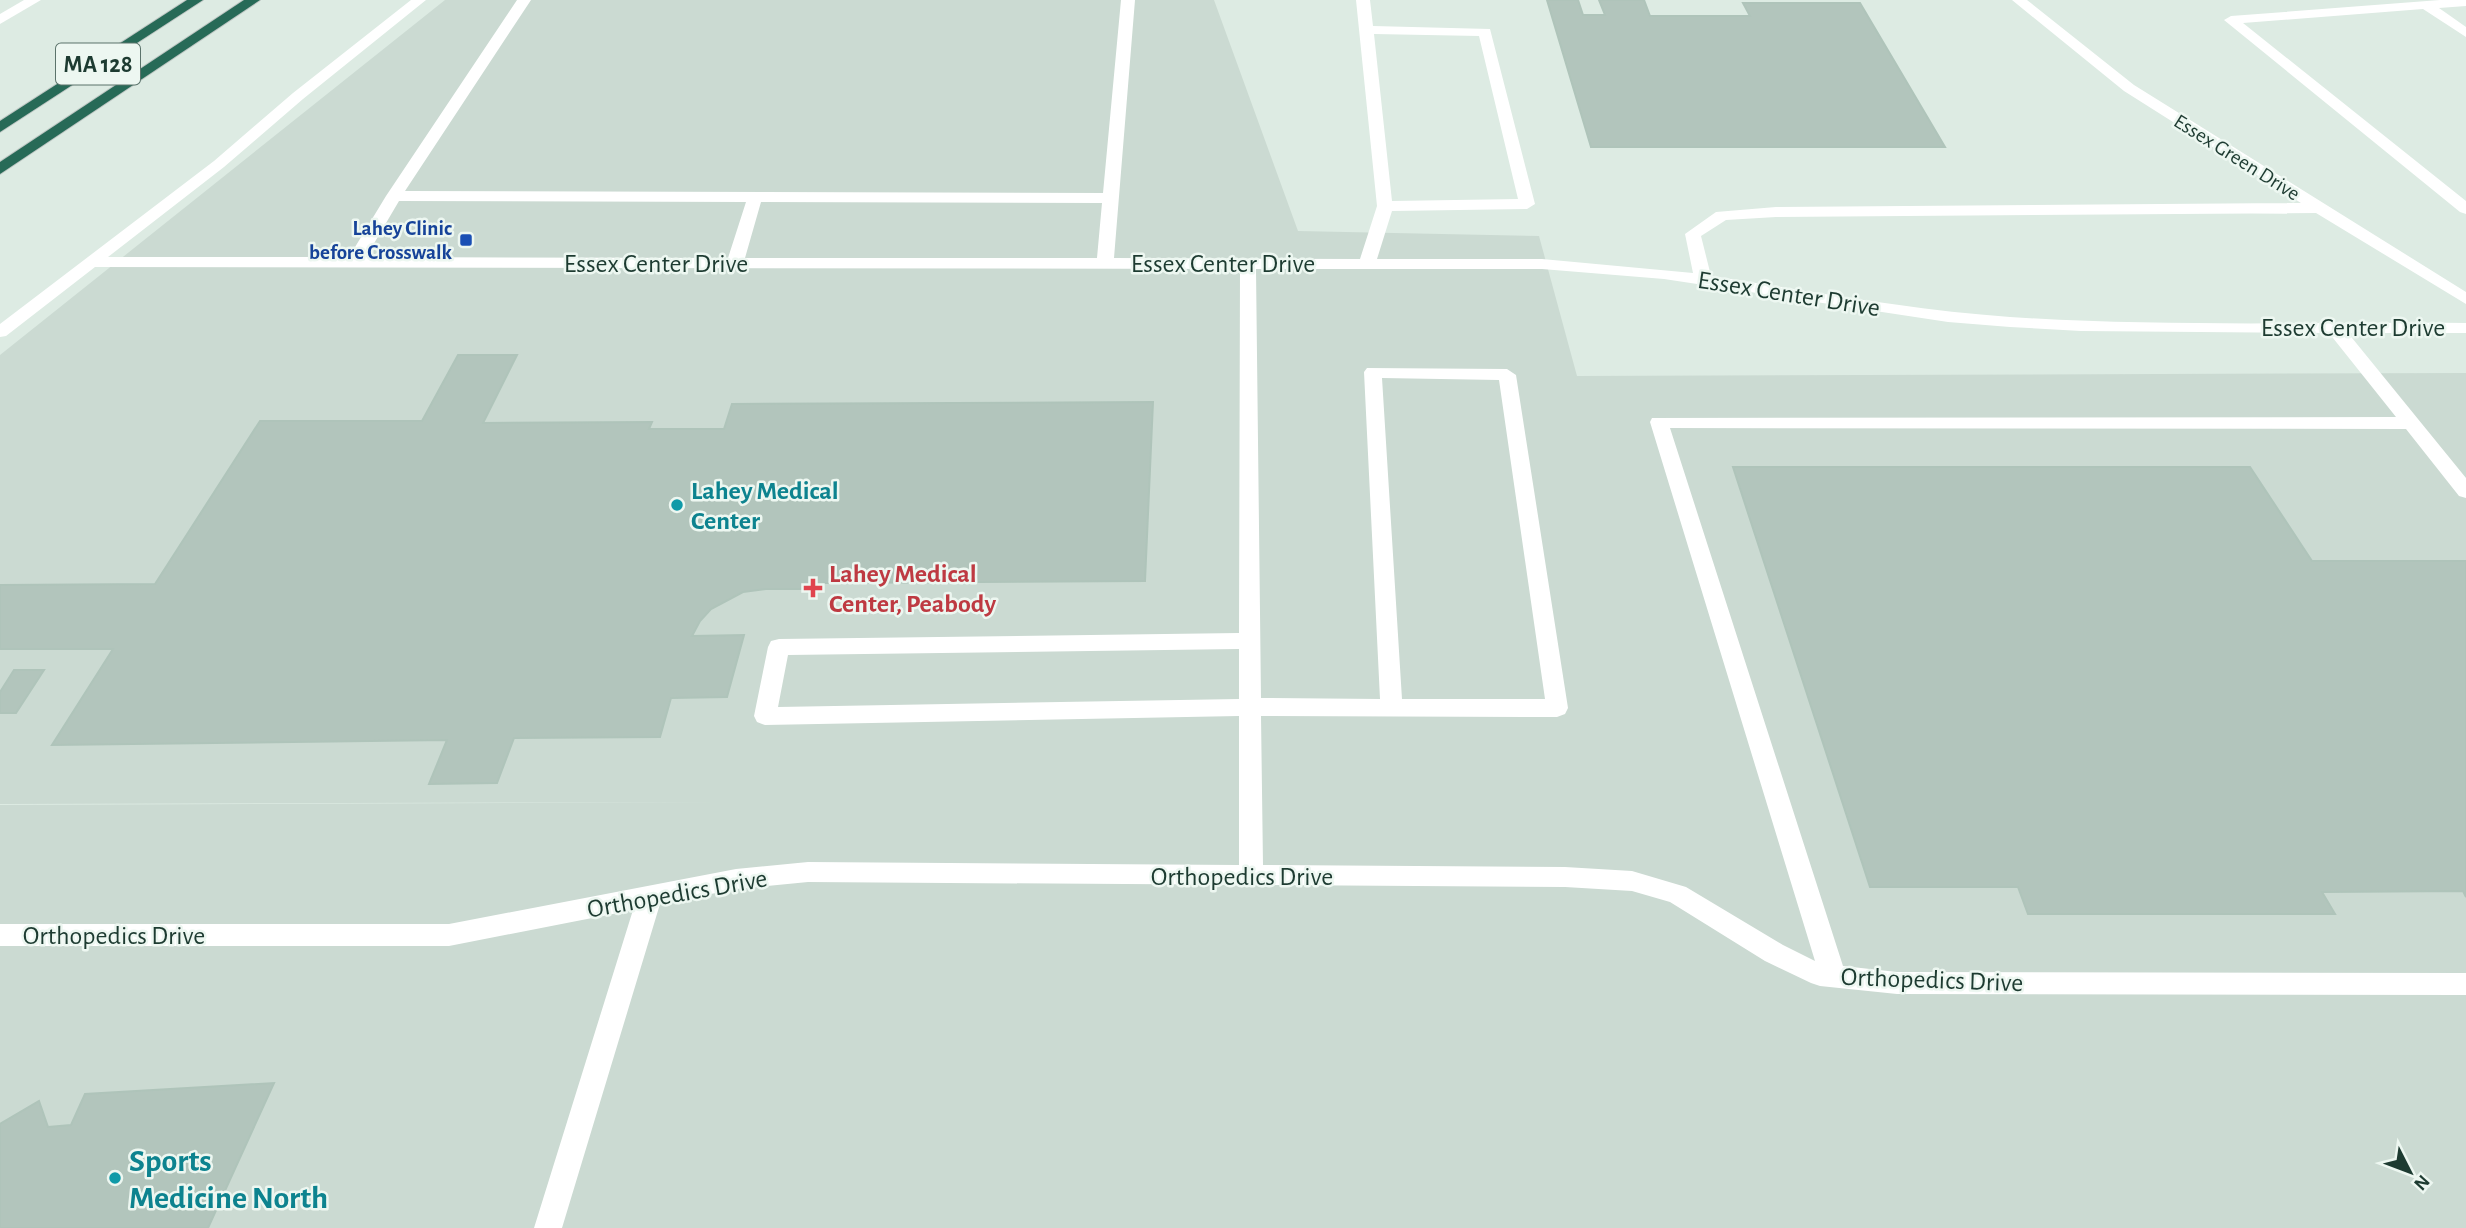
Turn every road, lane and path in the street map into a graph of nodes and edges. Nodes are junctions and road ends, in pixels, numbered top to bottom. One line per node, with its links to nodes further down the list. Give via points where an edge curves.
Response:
1 (34, 0): 11 (street)
2 (196, 0): 14 (highway, MA 128)
3 (253, 0): 15 (highway, MA 128)
4 (419, 0): 22 (street)
5 (524, 0): 16 (street)
6 (1128, 0): 18 (street)
7 (1363, 0): 12 (street)
8 (2019, 0): 20 (street, Essex Green Drive, via 2129,88)
9 (2466, 2): 10 (street)
10 (2426, 5): 13 (street); 21 (street, via 2231,20)
11 (0, 20)
12 (1367, 30): 19 (street); 19 (street, via 1485,32 1527,204)
13 (2466, 33)
14 (0, 128)
15 (0, 169)
16 (394, 196): 17 (street); 23 (street)
17 (755, 197): 18 (street); 24 (street)
18 (1110, 198): 25 (street)
19 (1385, 206): 27 (street)
20 (2318, 208): 28 (street, via 1722,215 1692,234); 29 (street, Essex Green Drive)
21 (2466, 209)
22 (93, 262): 23 (street, Essex Center Drive); 32 (street)
23 (354, 263): 24 (street, Essex Center Drive)
24 (735, 263): 25 (street, Essex Center Drive)
25 (1105, 263): 26 (street, Essex Center Drive)
26 (1248, 263): 27 (street, Essex Center Drive); 35 (street)
27 (1367, 264): 28 (street, Essex Center Drive, via 1542,264)
28 (1703, 280): 30 (street, Essex Center Drive, via 2010,322)
29 (2466, 299)
30 (2334, 327): 31 (street, Essex Center Drive); 33 (street)
31 (2466, 328)
32 (0, 332)
33 (2412, 423): 34 (street); 41 (street, via 1659,422)
34 (2466, 491)
35 (1250, 641): 36 (street); 36 (street, via 779,647 765,716)
36 (1251, 707): 37 (street); 38 (street)
37 (1391, 707): 37 (street, via 1373,372 1507,375 1557,708)
38 (1251, 876): 39 (street, Orthopedics Drive, via 808,872 736,879); 41 (street, Orthopedics Drive, via 1632,881 1677,894 1774,953 1820,975)
39 (650, 896): 40 (street, Orthopedics Drive, via 450,935); 43 (street)
40 (0, 935)
41 (1833, 976): 42 (street, Orthopedics Drive, via 1897,983)
42 (2466, 984)
43 (548, 1228)

